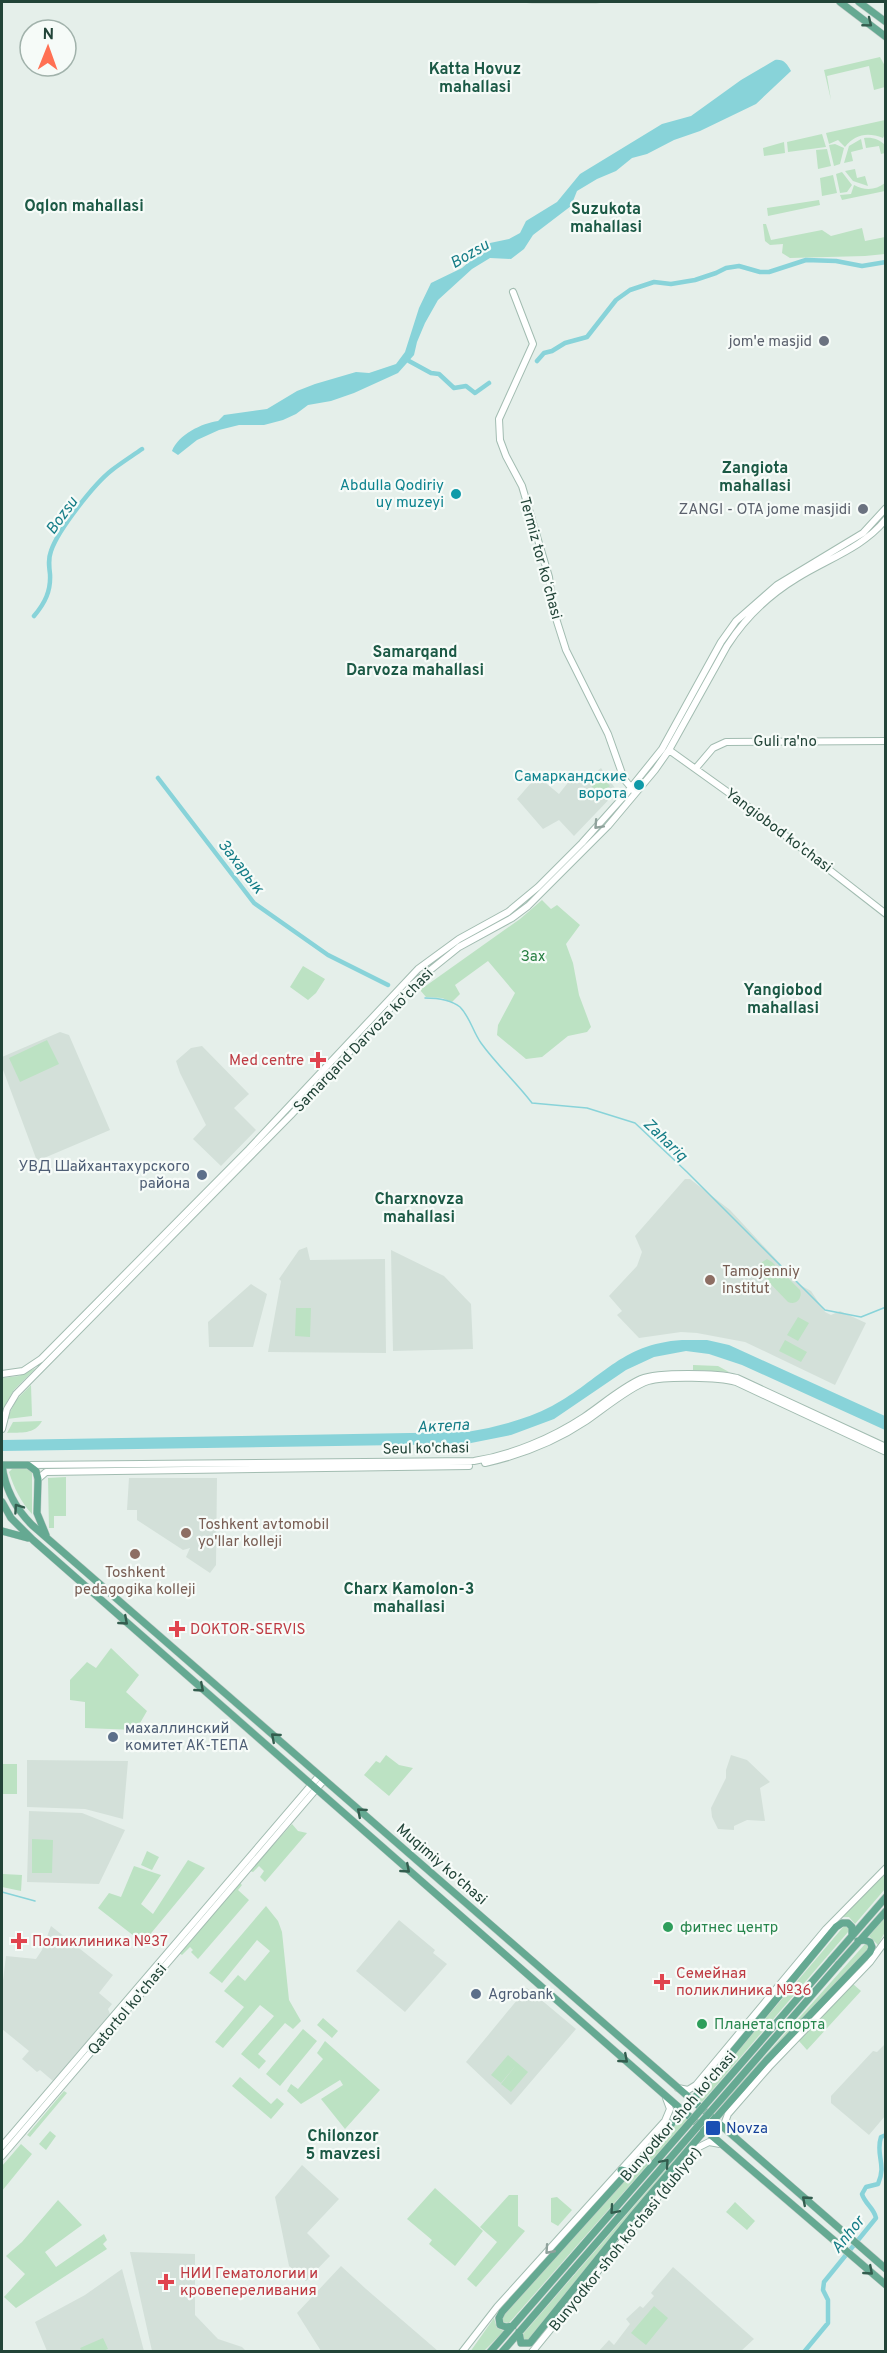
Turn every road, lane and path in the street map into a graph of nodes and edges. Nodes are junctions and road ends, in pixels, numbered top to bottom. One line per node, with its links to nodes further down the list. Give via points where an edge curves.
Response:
1 (844, 3): 4 (main road, one-way to 4)
2 (862, 3): 3 (main road)
3 (885, 22)
4 (885, 37)
5 (513, 292): 11 (main road, Termiz tor koʻchasi, via 533,342 498,423 503,448 522,486 566,650)
6 (885, 508): 11 (main road, Samarqand Darvoza koʻchasi, via 863,533 777,585 736,621 662,749)
7 (885, 519): 9 (main road, Samarqand Darvoza koʻchasi, via 860,542 781,589 737,629)
8 (885, 741): 10 (main road, Guli ra'no, via 726,742 713,748)
9 (669, 750): 10 (main road, Yangiobod ko'chasi); 12 (main road, Samarqand Darvoza koʻchasi)
10 (696, 768): 13 (main road, Yangiobod ko'chasi)
11 (631, 788): 12 (main road, Termiz tor koʻchasi); 14 (main road, Samarqand Darvoza koʻchasi, one-way to 14, via 524,900 438,952)
12 (636, 794): 14 (main road, Samarqand Darvoza koʻchasi, via 528,906 459,947 408,989)
13 (885, 914)
14 (399, 991): 15 (main road, Samarqand Darvoza koʻchasi, via 41,1359 23,1371); 16 (main road, Samarqand Darvoza koʻchasi, via 291,1115 16,1394 5,1412)
15 (2, 1374)
16 (2, 1429)
17 (885, 1447): 20 (main road, Seul ko'chasi, via 736,1378 670,1375 641,1379 552,1435 474,1461)
18 (885, 1452): 21 (main road, Seul ko'chasi, via 736,1382 662,1380 642,1384 554,1440 483,1464 46,1472)
19 (2, 1465): 20 (main road, Seul ko'chasi); 25 (main road, Muqimiy ko'chasi, one-way to 19, via 16,1505 7,1489)
20 (28, 1466): 21 (main road, via 35,1470)
21 (38, 1479): 25 (main road, via 38,1517)
22 (2, 1502): 24 (main road, Muqimiy ko'chasi, via 11,1518)
23 (2, 1531): 24 (main road)
24 (33, 1540): 27 (main road, Muqimiy ko'chasi, one-way to 27)
25 (51, 1541): 26 (main road, Muqimiy ko'chasi)
26 (165, 1641): 27 (main road, via 164,1648); 28 (main road, Muqimiy ko'chasi)
27 (156, 1649): 29 (main road, Muqimiy ko'chasi, one-way to 29)
28 (250, 1716): 29 (main road); 30 (main road, Muqimiy ko'chasi, one-way to 28)
29 (242, 1725): 31 (main road, Muqimiy ko'chasi)
30 (321, 1778): 31 (main road, Qatortol ko'chasi); 32 (main road, Muqimiy ko'chasi, one-way to 30)
31 (313, 1787): 33 (main road, Muqimiy ko'chasi); 52 (main road, Qatortol ko'chasi)
32 (391, 1838): 33 (main road, via 384,1841); 37 (main road, Muqimiy ko'chasi)
33 (382, 1848): 38 (main road, Muqimiy ko'chasi, one-way to 38)
34 (885, 1868): 46 (main road, via 826,1929 696,2085 687,2090)
35 (885, 1897): 39 (main road, Bunyodkor shoh ko'chasi)
36 (885, 1911): 41 (main road, Bunyodkor shoh ko'chasi)
37 (478, 1914): 38 (main road, via 476,1921); 43 (main road, Muqimiy ko'chasi)
38 (469, 1924): 44 (main road, Muqimiy ko'chasi)
39 (852, 1936): 42 (main road, Bunyodkor shoh ko'chasi); 48 (main road, via 848,1923 836,1927)
40 (885, 1940): 45 (main road, via 870,1962)
41 (858, 1941): 42 (main road, Bunyodkor shoh ko'chasi); 45 (main road, via 870,1942 870,1952)
42 (834, 1963): 60 (main road, Bunyodkor shoh ko'chasi, one-way to 60, bridge); 61 (main road, Bunyodkor shoh ko'chasi, one-way to 42, bridge)
43 (615, 2033): 44 (main road, via 613,2040); 46 (main road, Muqimiy ko'chasi)
44 (606, 2043): 47 (main road, Muqimiy ko'chasi, one-way to 47)
45 (778, 2053): 50 (main road); 53 (main road, via 728,2114 725,2125)
46 (675, 2085): 48 (main road, Muqimiy ko'chasi)
47 (662, 2092): 49 (main road, Muqimiy ko'chasi); 57 (main road, via 669,2102 669,2114)
48 (692, 2101): 50 (main road, Muqimiy ko'chasi)
49 (683, 2111): 51 (main road, Muqimiy ko'chasi); 57 (main road)
50 (714, 2120): 53 (main road, Muqimiy ko'chasi)
51 (705, 2130): 55 (main road, Muqimiy ko'chasi); 61 (main road, via 531,2342 521,2343)
52 (16, 2134): 54 (main road, Qatortol ko'chasi); 56 (main road, Qatortol ko'chasi)
53 (730, 2134): 58 (main road, Muqimiy ko'chasi, one-way to 53)
54 (2, 2146)
55 (724, 2146): 59 (main road, Muqimiy ko'chasi, one-way to 59); 65 (main road, Bunyodkor shoh koʻchasi (dublyor), via 711,2141 699,2147)
56 (2, 2156)
57 (623, 2173): 60 (main road, via 502,2312 500,2325); 62 (main road, one-way to 62, via 497,2307)
58 (885, 2269)
59 (885, 2285)
60 (513, 2326): 63 (main road, Bunyodkor shoh ko'chasi)
61 (519, 2332): 64 (main road, Bunyodkor shoh ko'chasi)
62 (462, 2352)
63 (490, 2352)
64 (502, 2352)
65 (532, 2352)

